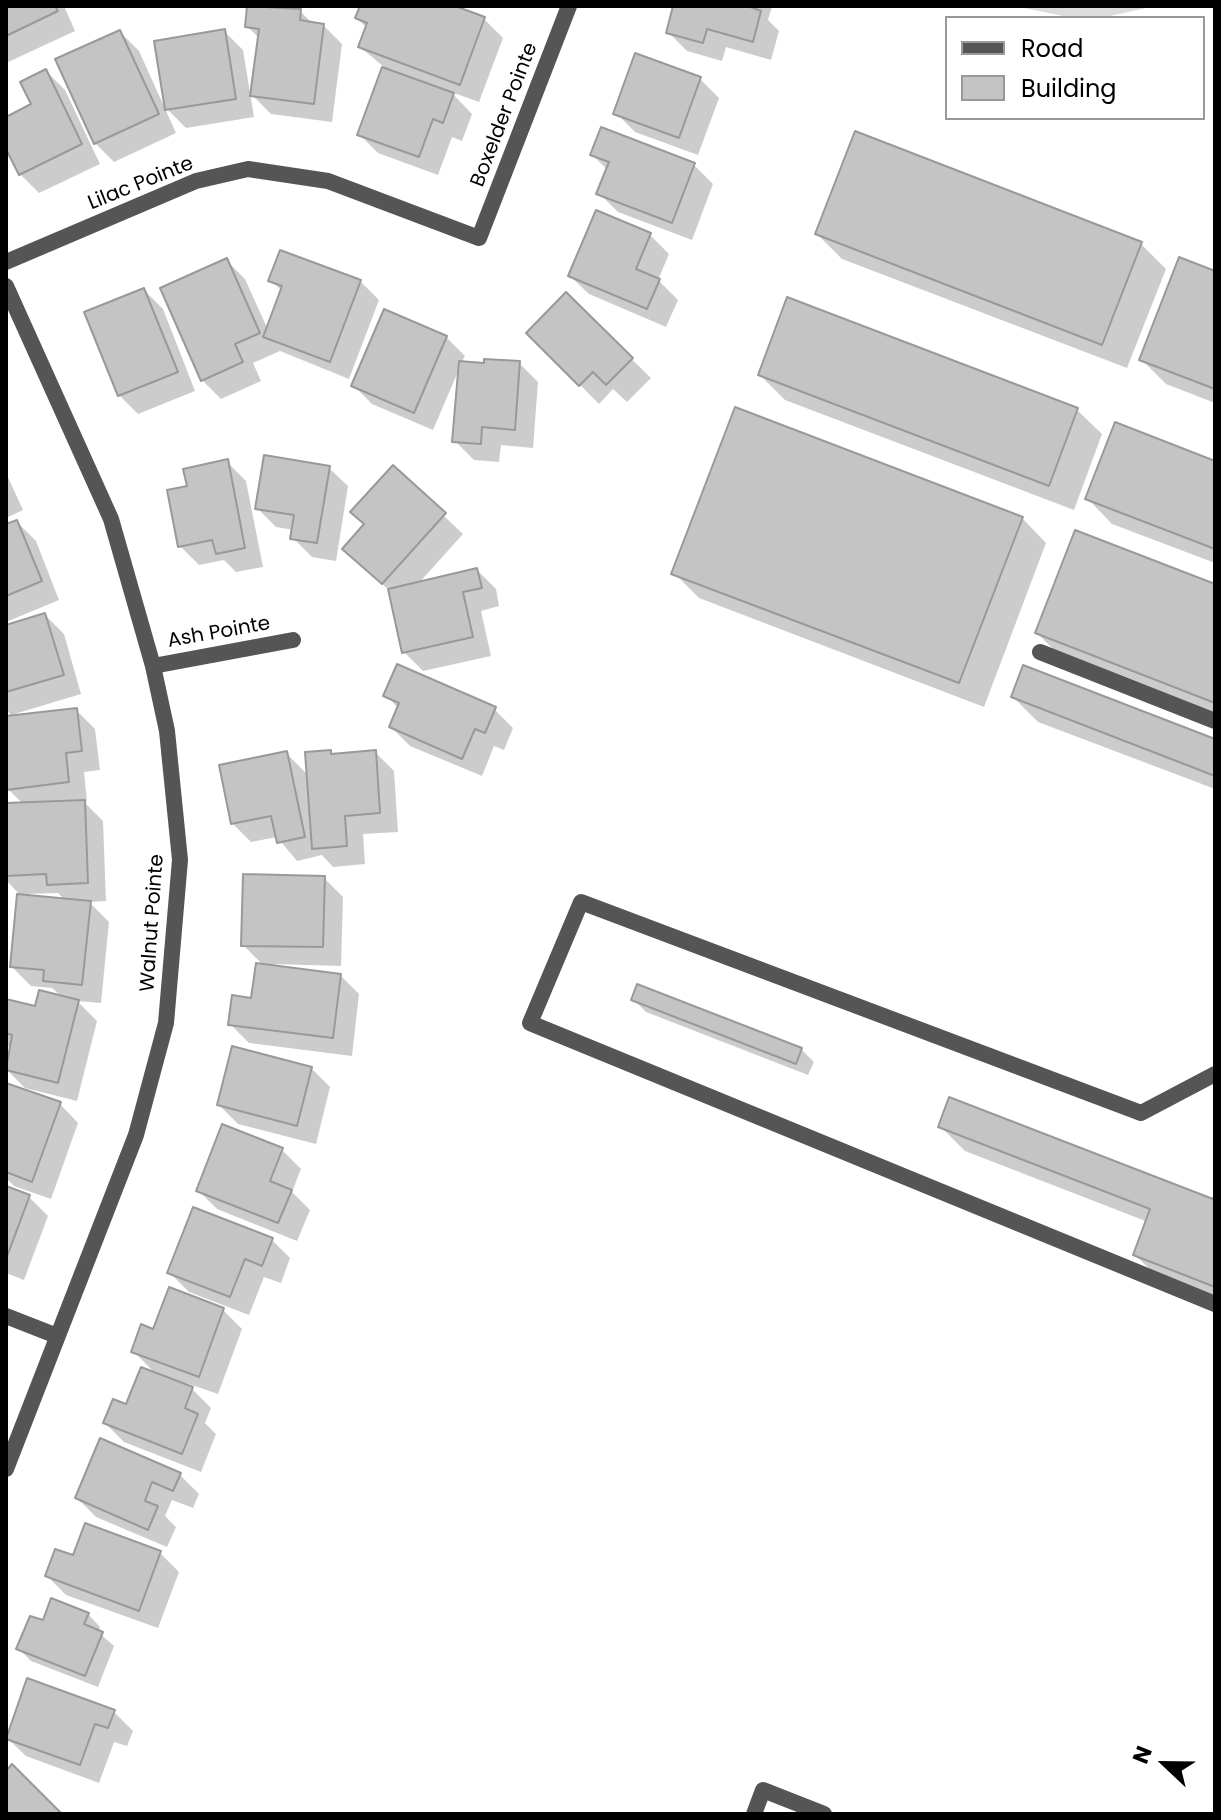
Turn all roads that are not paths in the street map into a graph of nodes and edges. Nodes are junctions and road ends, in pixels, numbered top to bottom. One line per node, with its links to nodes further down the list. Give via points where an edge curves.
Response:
1 (569, 6): 2 (street, Boxelder Pointe)
2 (479, 238): 3 (street, Lilac Pointe, via 328,181 248,169 196,181)
3 (6, 262)
4 (6, 286): 7 (street, Walnut Pointe, via 111,519)
5 (293, 640): 7 (street, Ash Pointe)
6 (1040, 652): 8 (street)
7 (153, 666): 12 (street, Walnut Pointe, via 167,731 180,860 166,1023 136,1135)
8 (1215, 721)
9 (1215, 1074): 10 (street, via 1141,1113 581,902 530,1023)
10 (1215, 1304)
11 (6, 1316): 12 (street)
12 (57, 1336): 13 (street, Walnut Pointe)
13 (6, 1469)
14 (754, 1814): 15 (street, via 763,1790)
15 (824, 1814)

